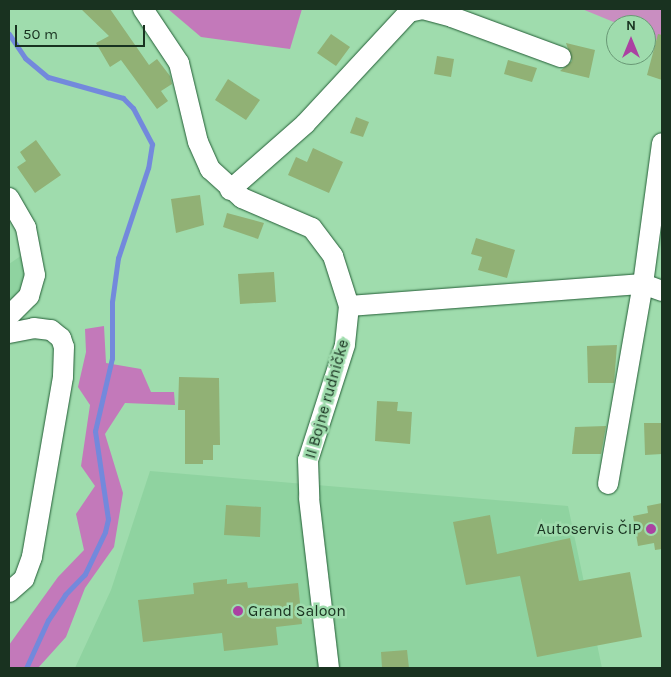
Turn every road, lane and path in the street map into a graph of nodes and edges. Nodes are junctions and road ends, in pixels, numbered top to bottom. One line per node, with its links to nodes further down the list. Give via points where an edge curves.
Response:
1 (143, 9): 4 (street, II Bojne rudničke, via 178,63 198,142 210,169)
2 (562, 57): 4 (street, via 452,16 423,9 409,12 305,124)
3 (662, 143): 6 (street)
4 (230, 190): 8 (street, II Bojne rudničke, via 312,228 333,256)
5 (9, 198): 9 (street, via 26,228 35,275 30,296)
6 (643, 284): 7 (street); 8 (street); 11 (street)
7 (662, 291)
8 (349, 306): 13 (street, II Bojne rudničke, via 345,345 308,460 309,498)
9 (9, 316)
10 (9, 333): 12 (street, via 34,328 51,330 61,338 64,347 63,376 32,556 24,579)
11 (608, 484)
12 (9, 592)
13 (329, 668)

